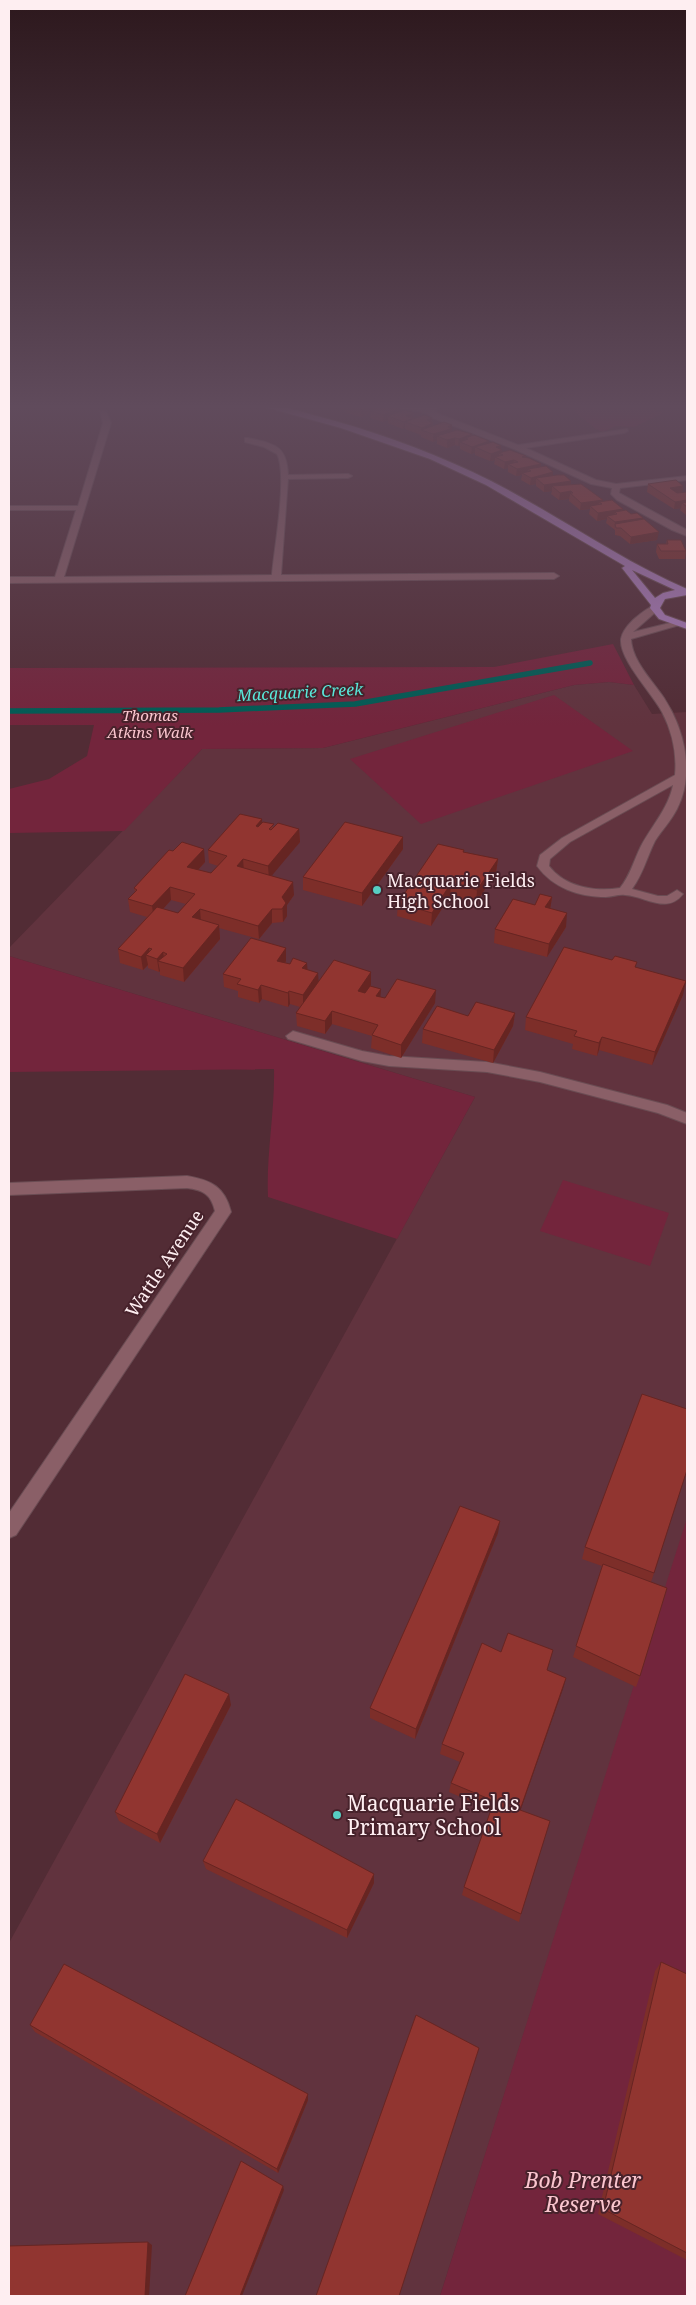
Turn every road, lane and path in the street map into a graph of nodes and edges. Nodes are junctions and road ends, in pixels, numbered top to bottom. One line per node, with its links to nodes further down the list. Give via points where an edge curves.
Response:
1 (79, 511): 10 (street)
2 (281, 511): 8 (street)
3 (537, 511): 6 (main road)
4 (644, 511): 5 (street)
5 (687, 533)
6 (619, 561): 11 (main road); 12 (main road)
7 (554, 576): 8 (street)
8 (276, 578): 10 (street)
9 (9, 580): 10 (street)
10 (59, 580)
11 (687, 592): 12 (main road, via 663,597)
12 (655, 606): 13 (main road, via 662,617); 14 (street, via 628,631)
13 (683, 625): 14 (street, via 653,628)
14 (627, 637): 15 (street, via 625,644 632,659 668,712)
15 (676, 730): 16 (street); 17 (street, via 681,752)
16 (687, 732)
17 (680, 777): 18 (street, via 673,806 648,843 632,883); 18 (street, via 591,825 544,858 543,866 548,875 556,879 588,892)
18 (624, 891): 19 (street, via 652,900 667,899)
19 (677, 894)
20 (293, 1036): 21 (street, via 389,1061 487,1067 540,1077 662,1109)
21 (687, 1119)
22 (9, 1189): 23 (street, Wattle Avenue, via 187,1182 205,1184 216,1191 222,1212)
23 (9, 1529)

